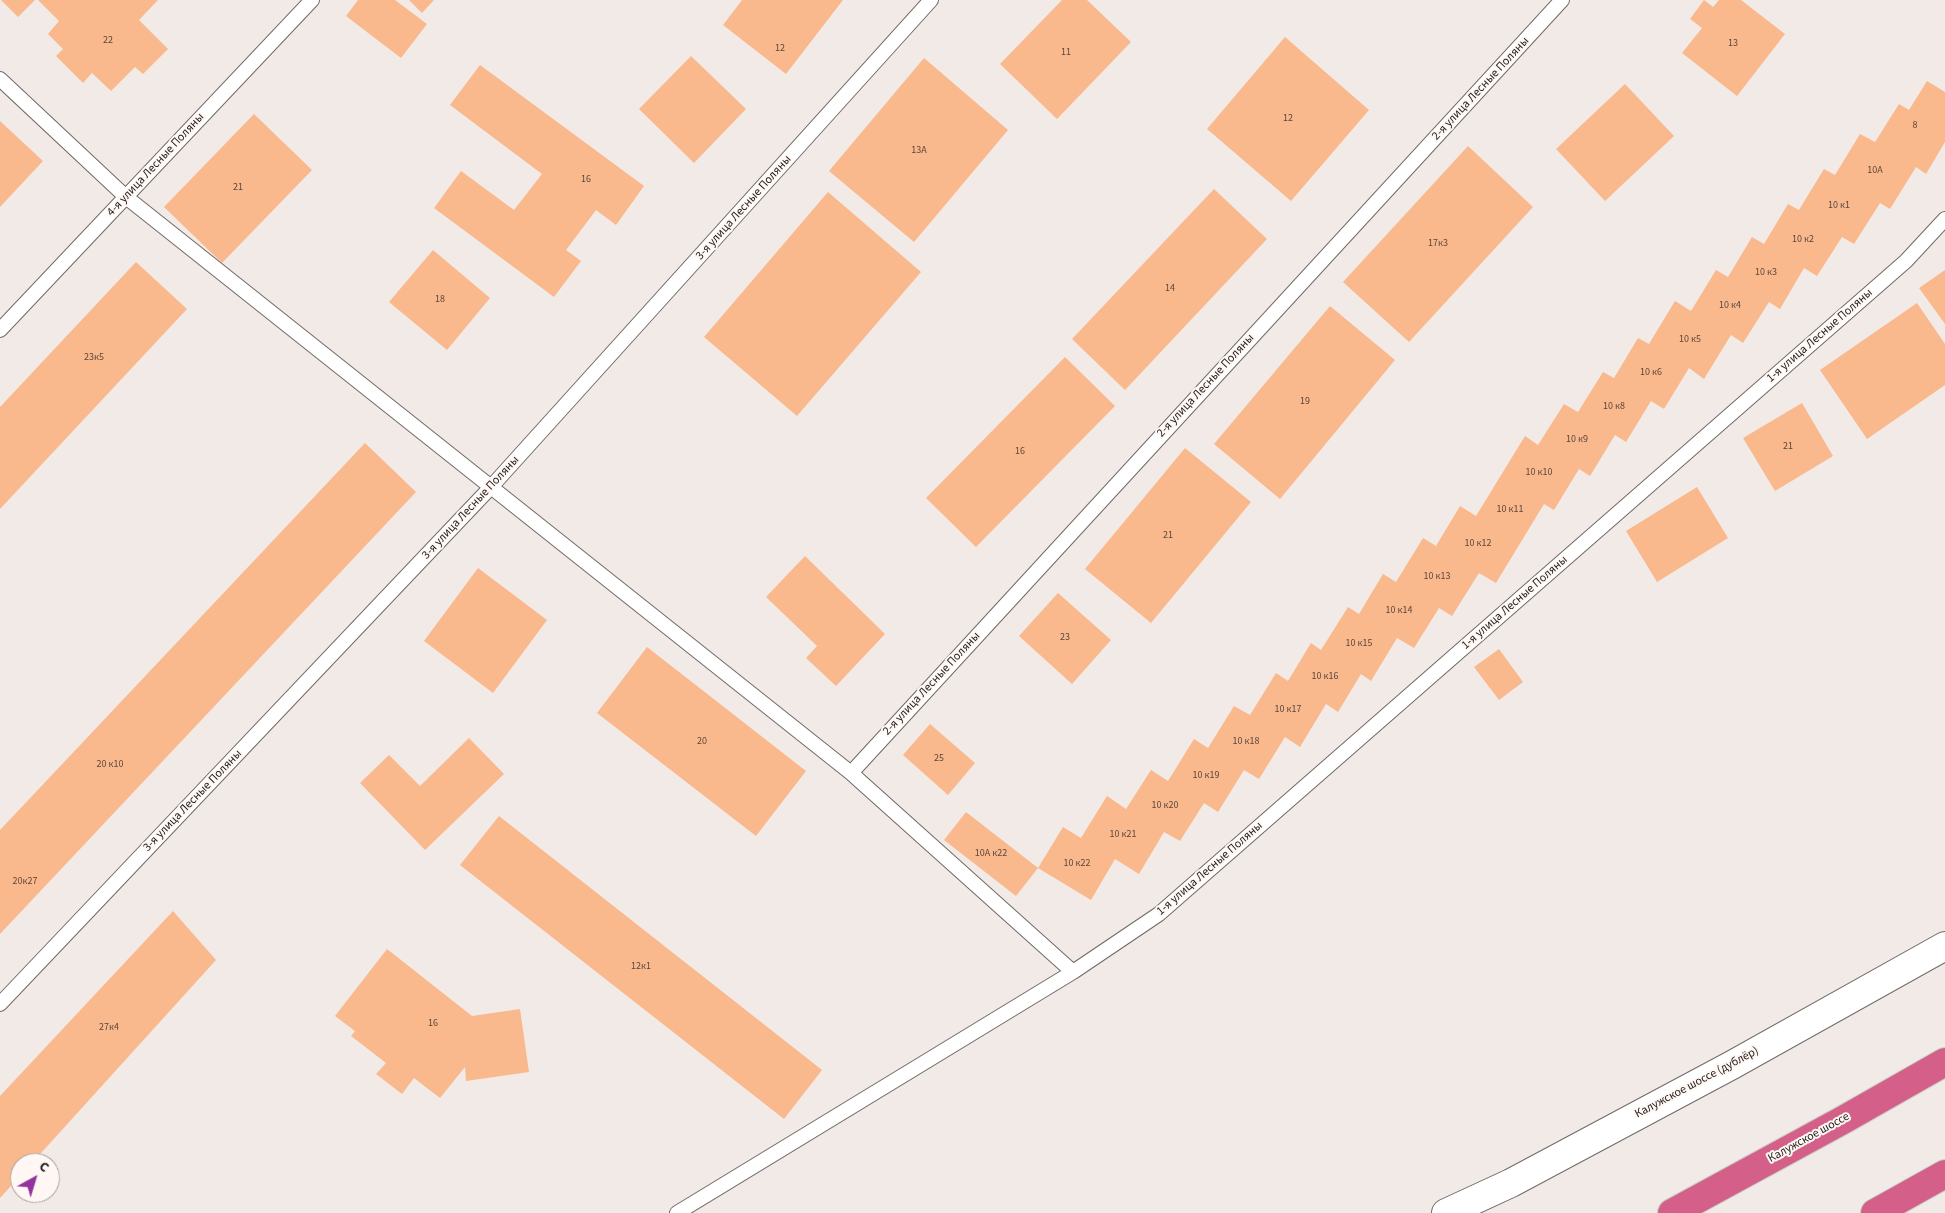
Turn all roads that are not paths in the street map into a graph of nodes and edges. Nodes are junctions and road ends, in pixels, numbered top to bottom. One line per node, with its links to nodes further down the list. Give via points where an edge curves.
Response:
1 (312, 0): 5 (lane, 4-я улица Лесные Поляны)
2 (931, 0): 8 (lane, 3-я улица Лесные Поляны)
3 (1562, 0): 9 (lane, 2-я улица Лесные Поляны)
4 (0, 79): 5 (lane)
5 (126, 197): 7 (lane, 4-я улица Лесные Поляны); 8 (lane)
6 (1945, 219): 11 (lane, 1-я улица Лесные Поляны, via 1906,261 1159,914)
7 (0, 330)
8 (491, 487): 9 (lane); 12 (lane, 3-я улица Лесные Поляны)
9 (851, 773): 11 (lane)
10 (1945, 946): 16 (main road, Калужское шоссе (дублёр), via 1511,1183)
11 (1073, 972): 15 (lane, 1-я улица Лесные Поляны)
12 (0, 1004)
13 (1945, 1062): 17 (highway, Калужское шоссе)
14 (1945, 1174): 18 (highway)
15 (677, 1213)
16 (1446, 1213)
17 (1672, 1213)
18 (1875, 1213)

